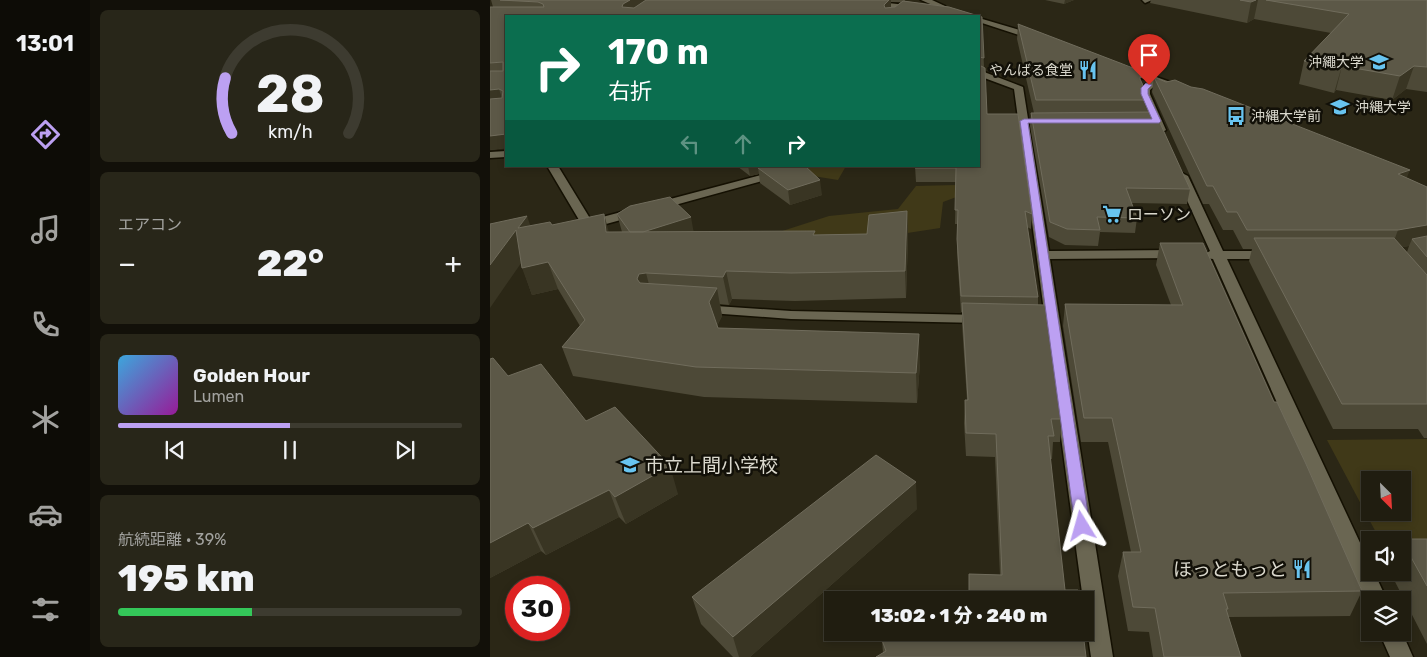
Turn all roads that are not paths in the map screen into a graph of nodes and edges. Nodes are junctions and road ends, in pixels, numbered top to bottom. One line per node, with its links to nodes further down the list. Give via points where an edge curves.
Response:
1 (925, 0): 3 (street, via 941,6 942,11)
2 (859, 3): 3 (street)
3 (902, 6): 4 (street)
4 (891, 15)
5 (980, 20): 6 (street)
6 (1050, 42)
7 (1116, 66): 9 (street)
8 (980, 73): 17 (street, via 1018,88 1029,121)
9 (1156, 80): 10 (street); 11 (street, via 1145,88 1145,94 1151,121)
10 (1186, 91)
11 (1165, 139)
12 (505, 154): 13 (street)
13 (490, 155)
14 (553, 167): 15 (street, via 588,225 765,177)
15 (773, 167)
16 (1178, 167): 18 (street)
17 (1043, 254): 18 (street); 23 (street)
18 (1218, 255): 19 (street); 24 (street)
19 (1284, 255)
20 (682, 308): 21 (street)
21 (995, 320)
22 (1033, 320): 23 (street)
23 (1052, 320): 26 (street)
24 (1372, 591)
25 (1394, 641): 27 (street)
26 (1102, 657)
27 (1402, 657)

